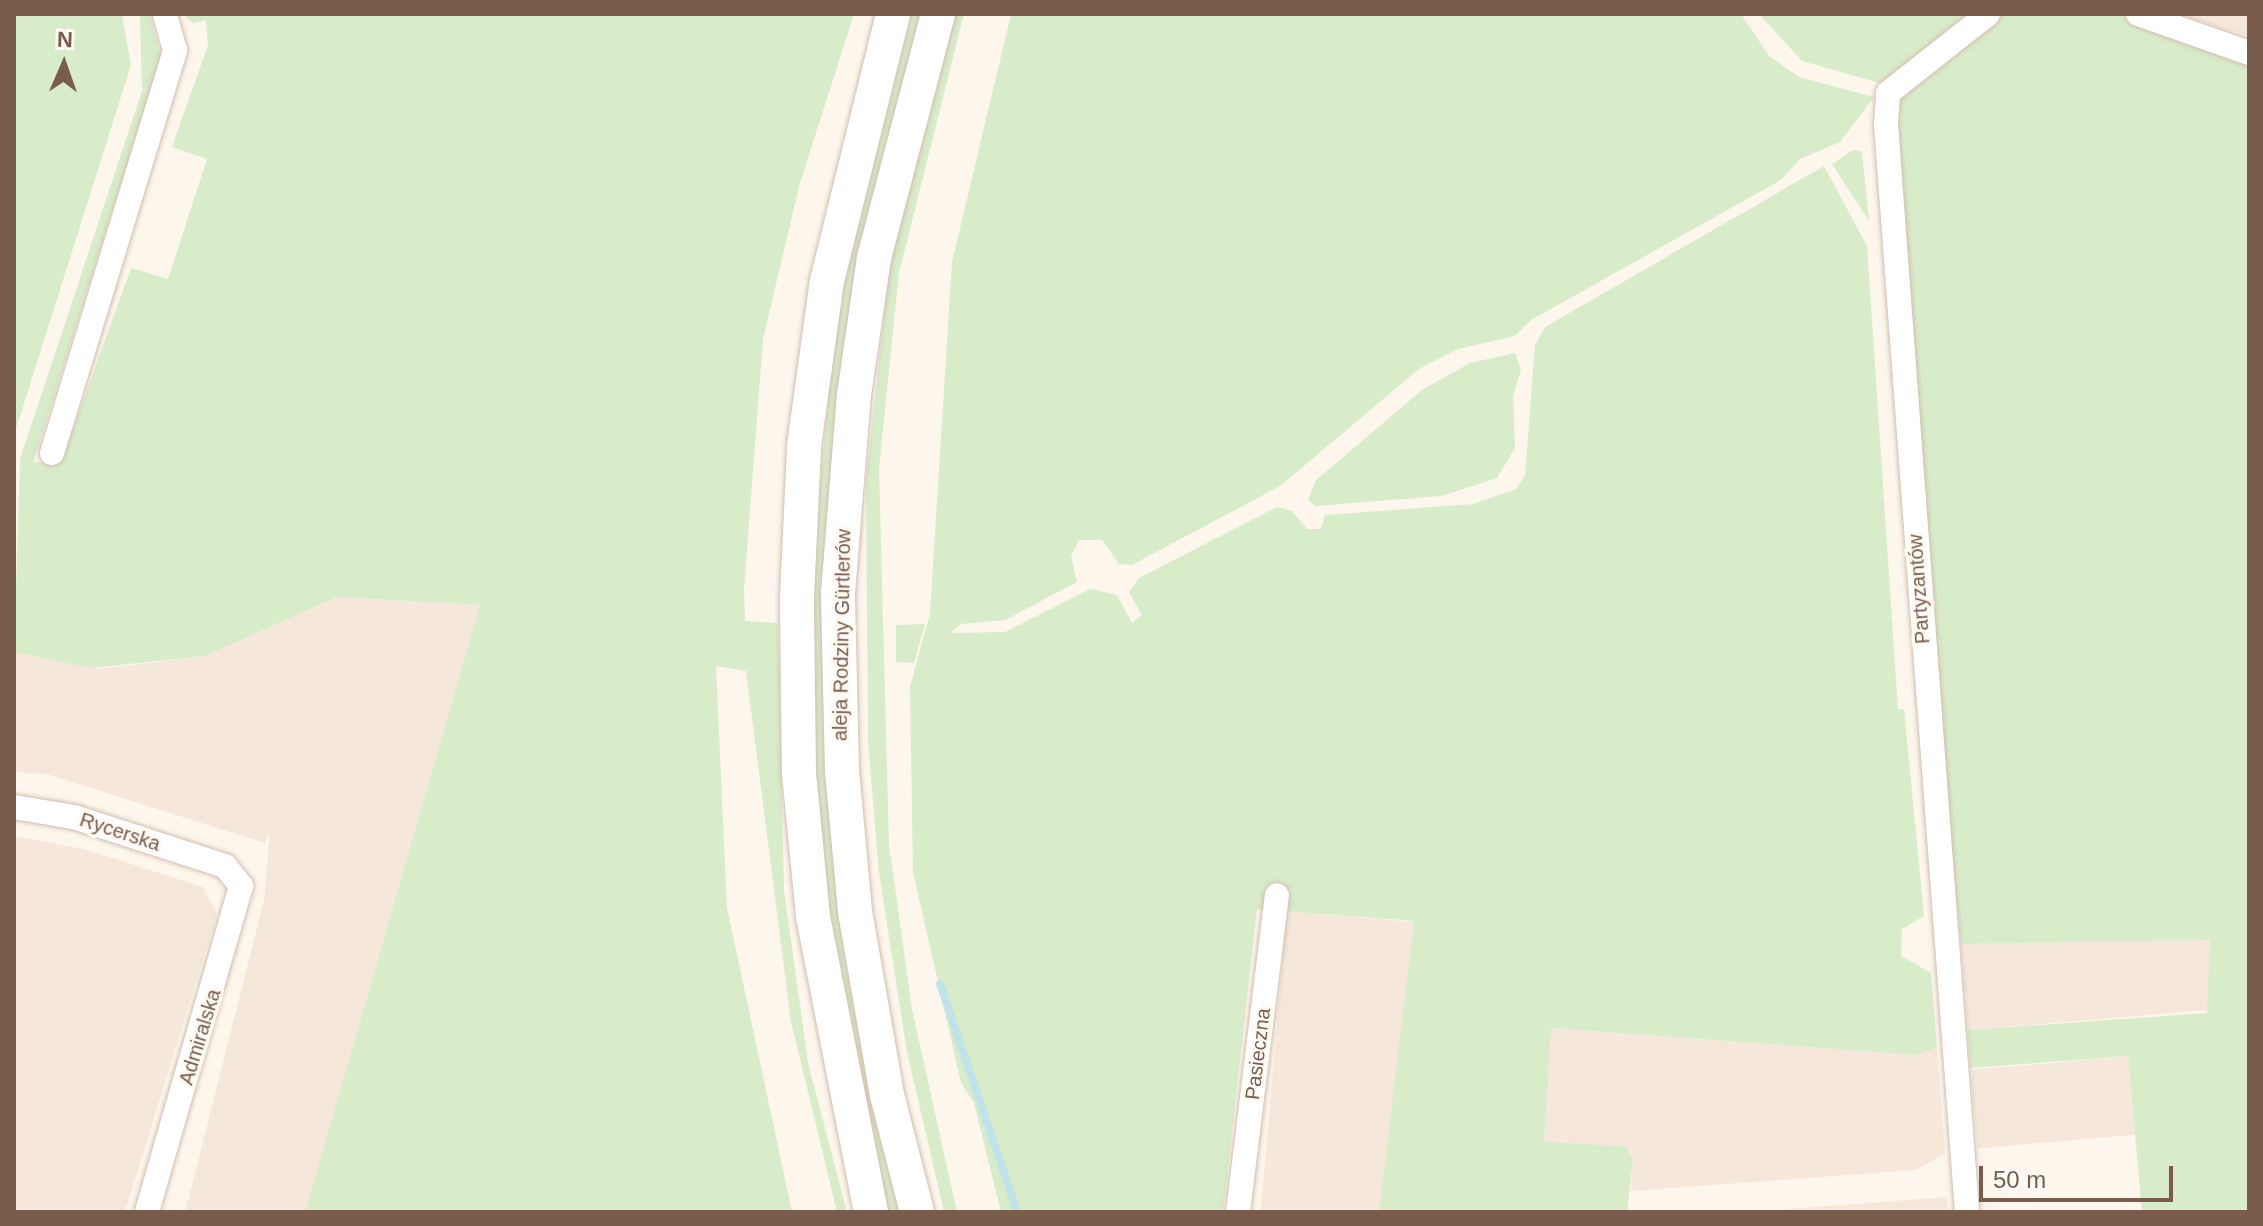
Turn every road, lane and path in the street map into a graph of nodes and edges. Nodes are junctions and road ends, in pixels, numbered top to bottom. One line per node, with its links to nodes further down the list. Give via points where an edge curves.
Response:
1 (165, 14): 7 (street, via 175,50)
2 (893, 14): 12 (main road, aleja Rodziny Gürtlerów, via 827,281 804,446 797,597 799,773 813,916)
3 (938, 14): 13 (main road, aleja Rodziny Gürtlerów, via 874,258 852,410 838,593 842,772 855,911 887,1095)
4 (1988, 14): 15 (street, Partyzantów, via 1888,93 1886,124)
5 (2138, 14): 6 (street)
6 (2249, 53)
7 (52, 453)
8 (14, 807): 9 (street, Rycerska, via 74,817)
9 (225, 866): 11 (street, Admiralska, via 241,886 241,903)
10 (1277, 895): 14 (street, Pasieczna)
11 (147, 1212)
12 (871, 1212)
13 (917, 1212)
14 (1238, 1212)
15 (1967, 1212)

